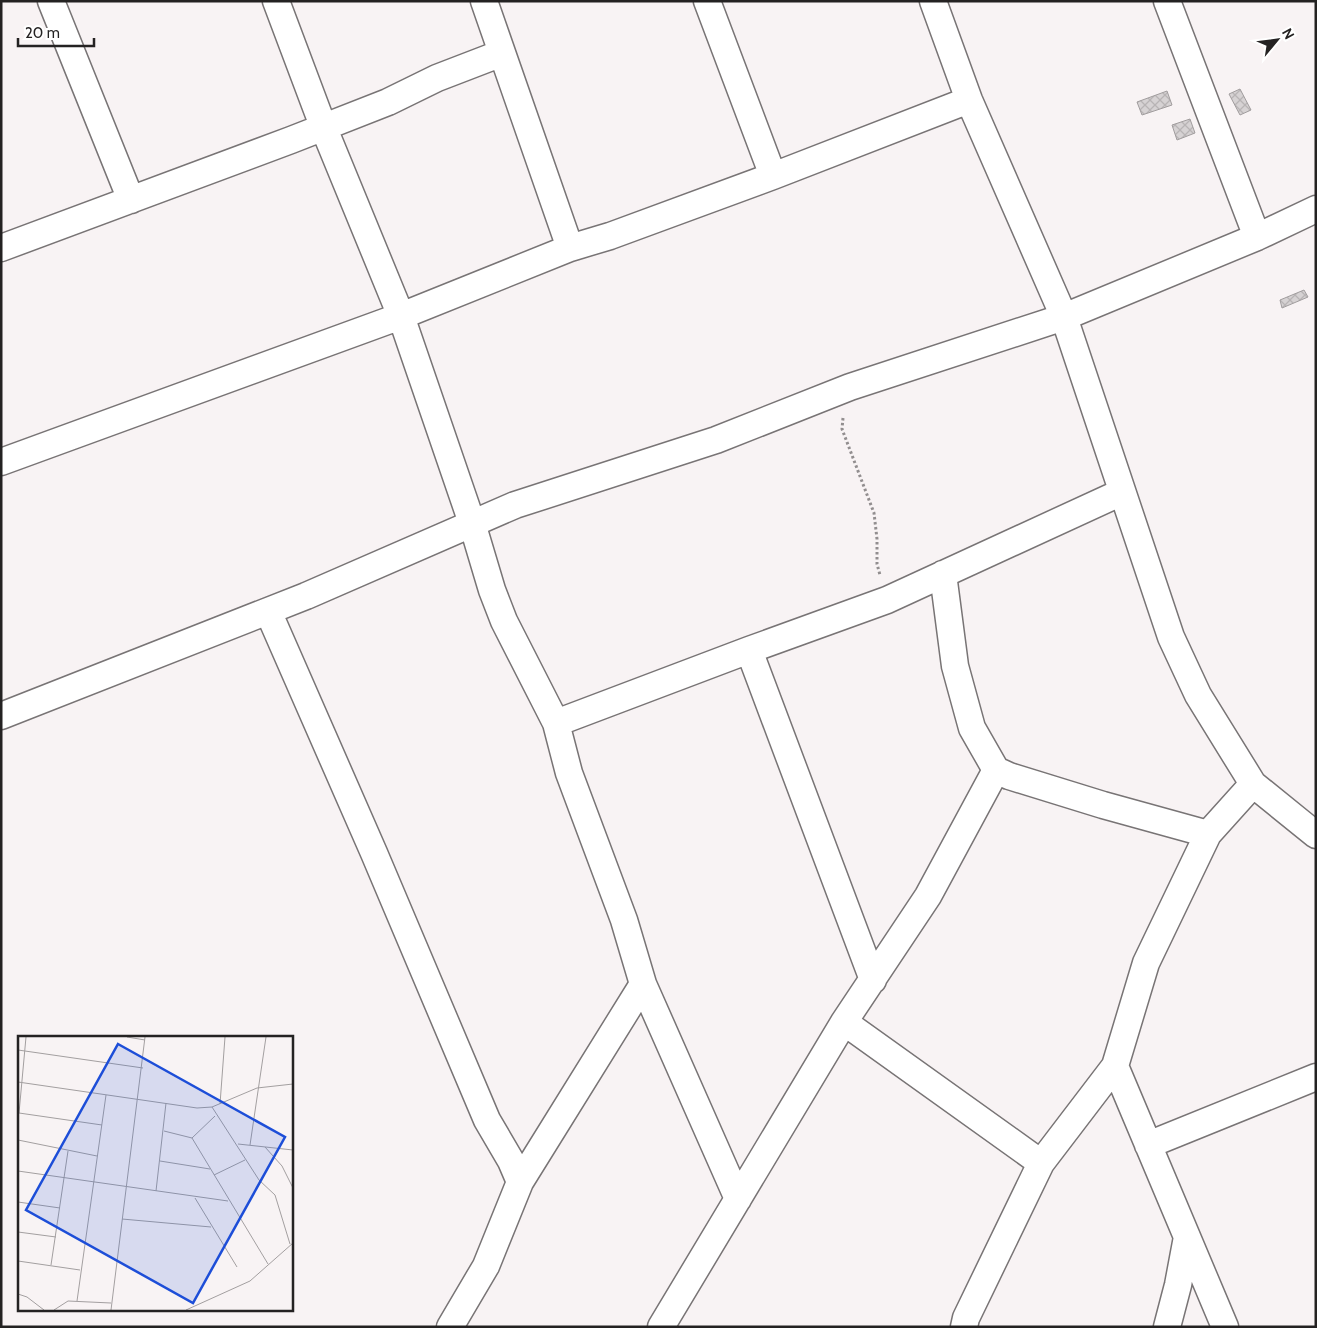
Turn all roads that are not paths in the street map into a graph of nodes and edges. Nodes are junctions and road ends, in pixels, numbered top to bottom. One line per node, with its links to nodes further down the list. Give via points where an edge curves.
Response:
1 (51, 1): 11 (street)
2 (276, 1): 9 (street)
3 (484, 1): 7 (street)
4 (707, 1): 10 (street)
5 (933, 1): 8 (street)
6 (1166, 1): 13 (street)
7 (502, 53): 9 (street); 15 (street)
8 (970, 100): 10 (street); 17 (street)
9 (323, 126): 11 (street); 16 (street)
10 (774, 176): 15 (street)
11 (131, 200): 14 (street)
12 (1316, 209): 13 (street)
13 (1257, 237): 17 (street)
14 (1, 248)
15 (570, 248): 16 (street)
16 (401, 316): 18 (street); 20 (street)
17 (1064, 317): 19 (street); 20 (street, via 850,387 716,440 515,504)
18 (1, 462)
19 (1122, 492): 21 (street); 27 (street, via 1171,637 1198,695)
20 (472, 523): 22 (street); 25 (street, via 504,621)
21 (943, 574): 23 (street, via 887,600); 26 (street, via 954,666 972,728)
22 (268, 611): 24 (street); 37 (street, via 487,1120)
23 (749, 650): 25 (street); 30 (street)
24 (1, 716)
25 (556, 723): 31 (street, via 569,773 624,920)
26 (996, 770): 29 (street, via 1103,805); 30 (street, via 928,896)
27 (1253, 784): 28 (street); 29 (street)
28 (1311, 824)
29 (1208, 834): 33 (street, via 1146,963)
30 (873, 980): 32 (street)
31 (643, 984): 37 (street); 38 (street)
32 (844, 1022): 36 (street); 38 (street)
33 (1115, 1066): 35 (street); 36 (street)
34 (1316, 1076): 35 (street)
35 (1148, 1145): 39 (street)
36 (1041, 1163): 42 (street)
37 (520, 1182): 40 (street, via 486,1266)
38 (738, 1199): 41 (street)
39 (1187, 1237): 43 (street); 44 (street)
40 (450, 1327)
41 (661, 1327)
42 (964, 1327)
43 (1166, 1327)
44 (1225, 1327)

